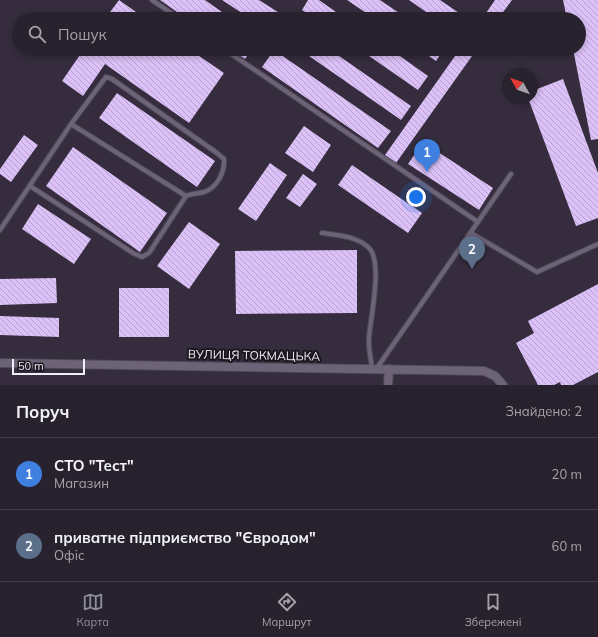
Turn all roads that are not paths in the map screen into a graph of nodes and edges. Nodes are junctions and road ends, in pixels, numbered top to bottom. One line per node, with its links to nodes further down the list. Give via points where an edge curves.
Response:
1 (152, 0): 2 (lane)
2 (170, 12)
3 (234, 56): 8 (lane)
4 (71, 124): 6 (lane); 7 (lane); 7 (lane, via 106,77 112,79 224,159 220,177 210,190)
5 (511, 174): 8 (lane)
6 (30, 186): 7 (lane, via 142,257 148,253); 9 (lane)
7 (186, 196)
8 (478, 222): 11 (lane)
9 (0, 230)
10 (322, 233): 14 (lane, via 349,237 368,247 374,254 376,291 369,338)
11 (471, 233): 12 (lane, via 538,272); 14 (lane)
12 (598, 244)
13 (0, 363): 14 (street, ВУЛИЦЯ ТОКМАЦЬКА)
14 (374, 368): 15 (street, ВУЛИЦЯ ТОКМАЦЬКА)
15 (389, 368): 16 (street); 17 (street, ВУЛИЦЯ ТОКМАЦЬКА, via 484,371 495,376)
16 (388, 385)
17 (503, 385)

